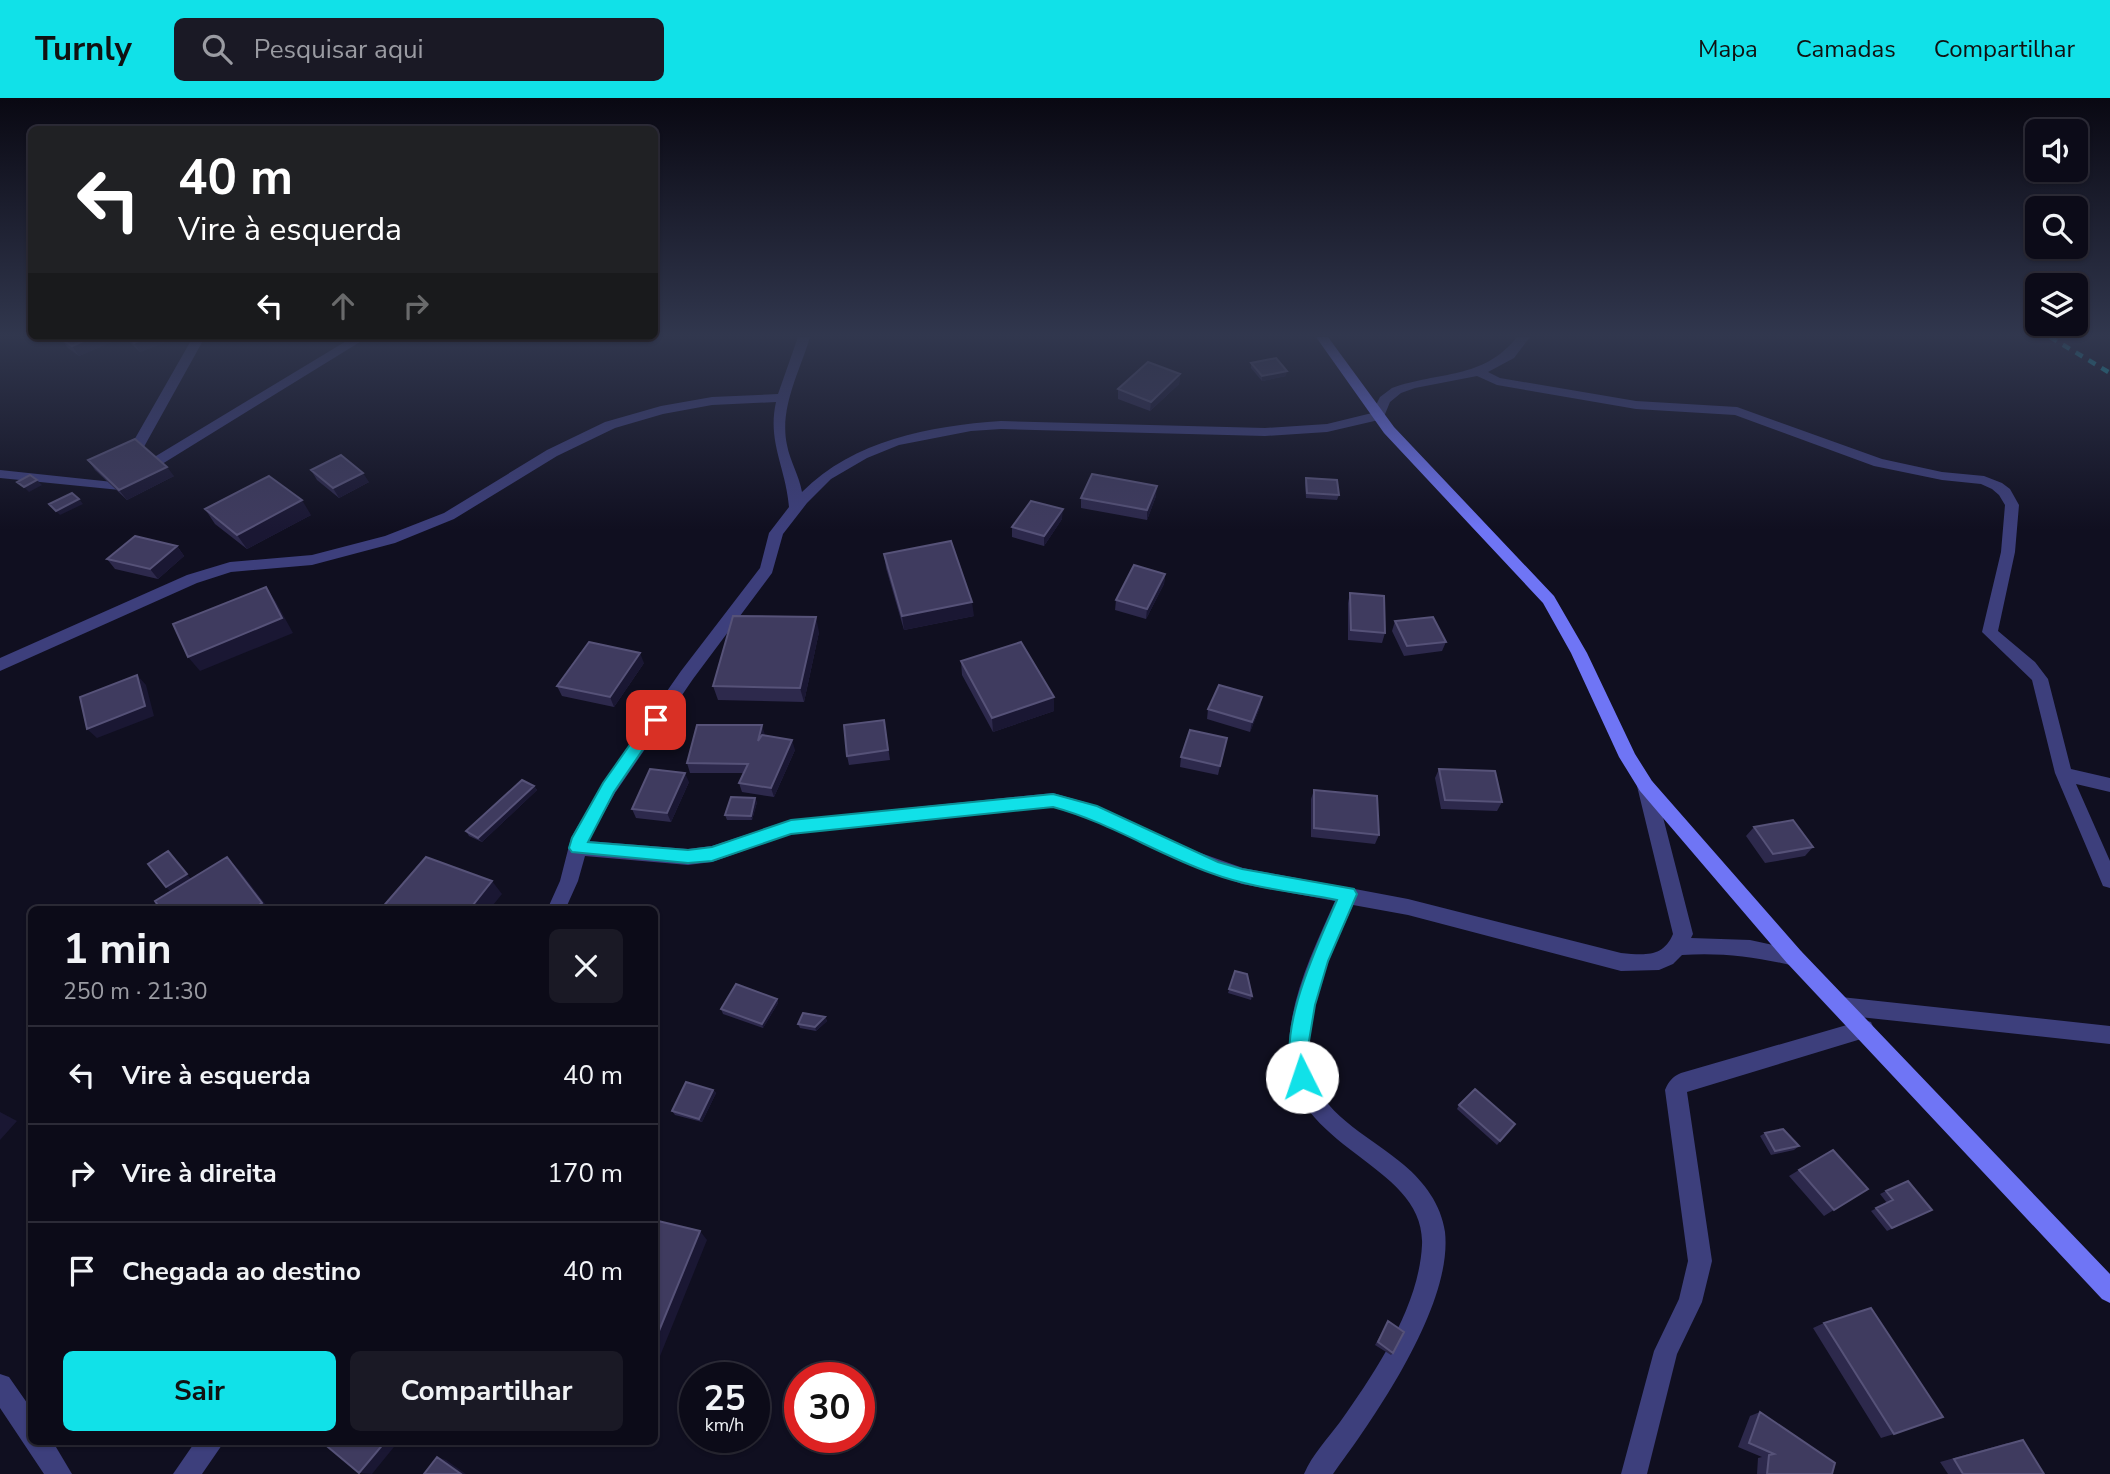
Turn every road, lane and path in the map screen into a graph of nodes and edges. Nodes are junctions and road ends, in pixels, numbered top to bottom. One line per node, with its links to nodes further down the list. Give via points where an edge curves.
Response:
1 (163, 401): 10 (street)
2 (256, 401): 10 (street)
3 (711, 401): 12 (street, via 610,425 552,453 449,516 390,540 312,559 217,571)
4 (782, 401): 11 (street, via 778,437 793,480)
5 (1368, 401): 8 (street)
6 (1384, 401): 8 (street)
7 (1606, 401): 13 (street, via 1737,411 1879,463 1983,480 2006,492 2012,505 2008,552 1990,632 2039,676)
8 (1378, 416): 11 (street, via 1327,428 1275,432 971,427 895,442 862,455 826,476); 15 (street, via 1549,600)
9 (0, 474): 10 (street)
10 (114, 487)
11 (796, 507): 16 (street, via 776,533 767,569 609,788)
12 (0, 664)
13 (2064, 774): 14 (street); 17 (street)
14 (2110, 785)
15 (1646, 786): 20 (street, via 1683,933); 21 (street)
16 (578, 848): 18 (street, via 712,854 791,827 1053,800 1092,811 1242,876); 19 (street)
17 (2110, 880)
18 (1348, 894): 20 (street, via 1621,962 1665,961); 32 (street, via 1306,1005 1298,1053 1302,1077 1323,1117 1406,1181 1422,1200 1432,1224 1433,1261 1412,1326 1391,1369)
19 (558, 906)
20 (1678, 947): 21 (street, via 1742,945)
21 (1794, 957): 22 (street)
22 (1841, 1006): 23 (street); 24 (street)
23 (1864, 1029): 25 (street); 33 (street, via 1681,1083 1676,1090 1700,1261 1690,1302 1666,1351)
24 (2110, 1035)
25 (2110, 1291)
26 (0, 1386): 27 (street)
27 (28, 1427)
28 (40, 1445): 30 (street)
29 (209, 1445): 31 (street)
30 (59, 1474)
31 (186, 1474)
32 (1317, 1474)
33 (1634, 1474)

